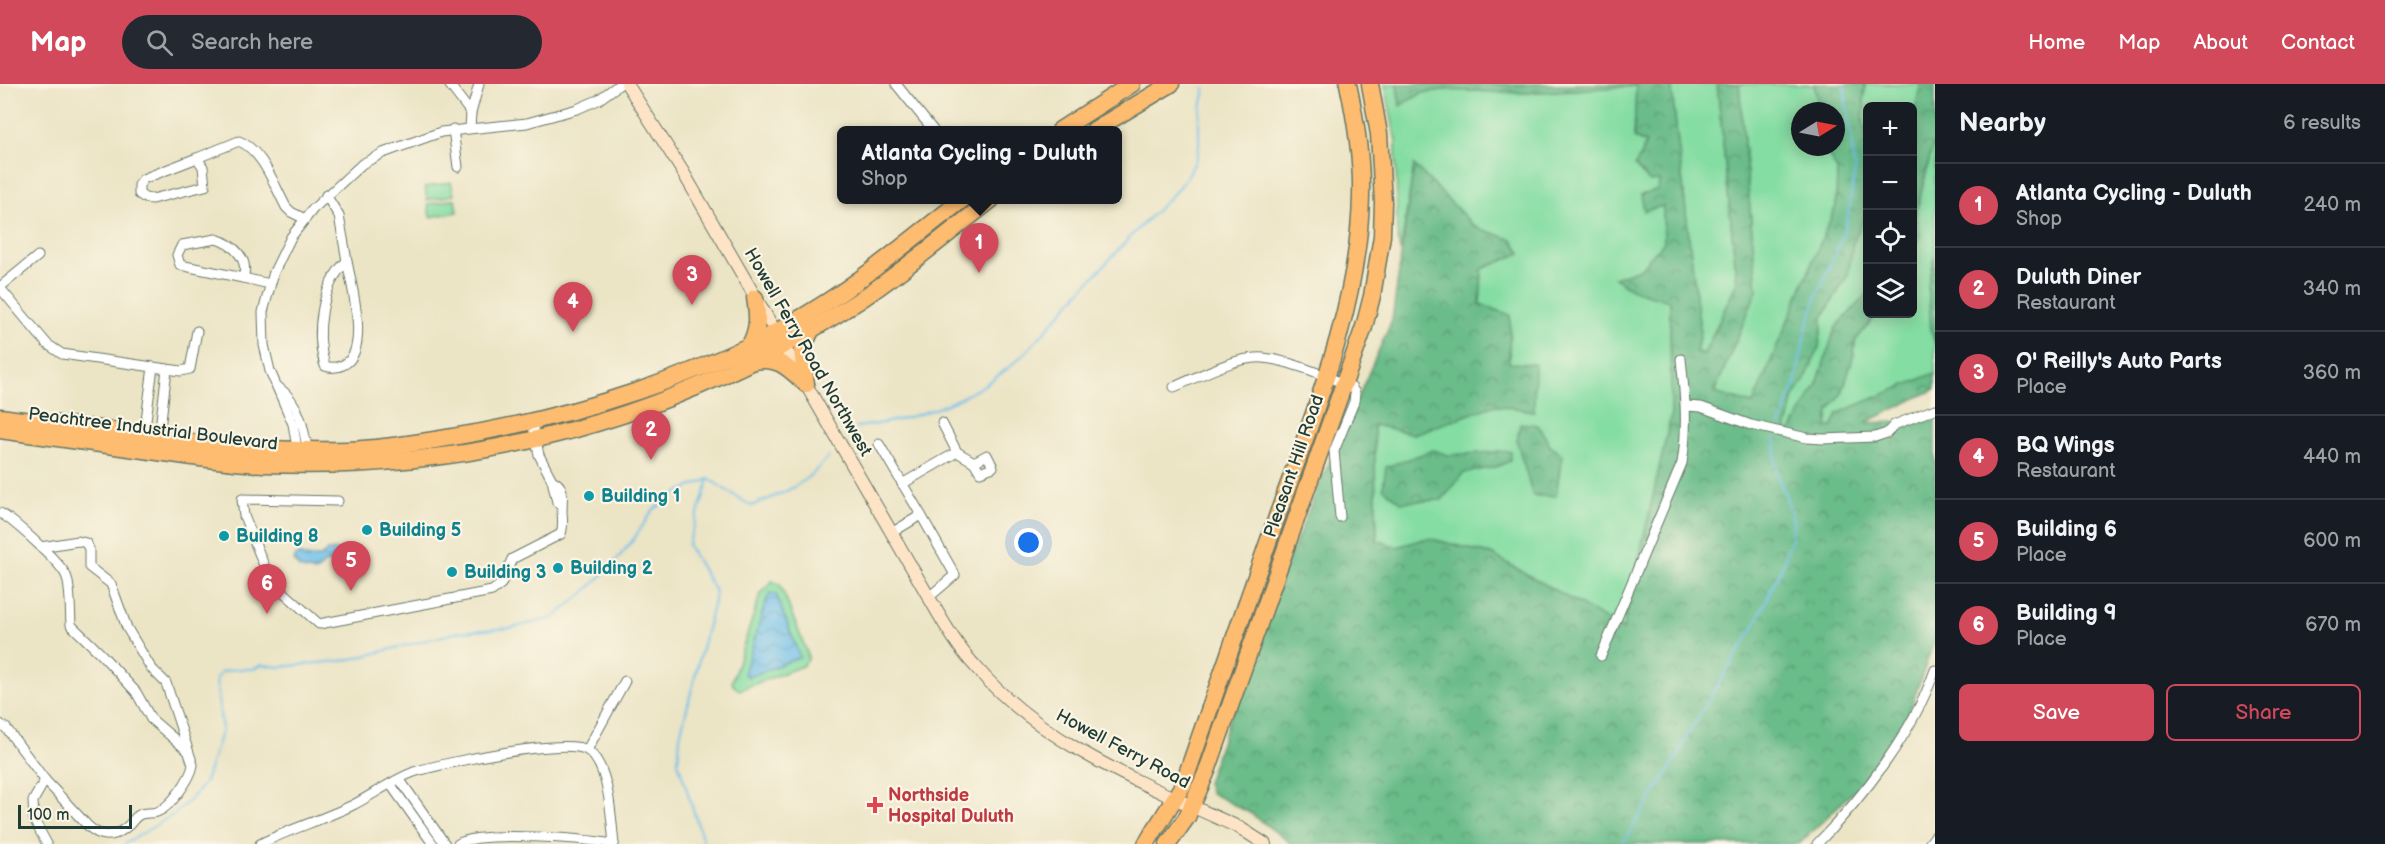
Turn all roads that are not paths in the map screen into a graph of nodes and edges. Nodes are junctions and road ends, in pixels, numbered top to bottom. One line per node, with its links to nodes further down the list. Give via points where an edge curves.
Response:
1 (449, 84): 10 (street)
2 (479, 84): 10 (street)
3 (620, 84): 14 (street, via 577,109 527,123)
4 (627, 84): 27 (street, Howell Ferry Road Northwest)
5 (896, 84): 11 (street)
6 (1132, 84): 12 (highway)
7 (1171, 84): 13 (highway)
8 (1348, 84): 35 (highway, Pleasant Hill Road, via 1360,156 1361,198 1351,287)
9 (1371, 84): 37 (highway, Pleasant Hill Road, via 1382,158 1382,236 1364,327)
10 (471, 113): 14 (street)
11 (930, 126)
12 (1066, 126)
13 (1101, 126)
14 (470, 128): 15 (street)
15 (453, 129): 17 (street); 18 (street, via 362,164)
16 (197, 158): 16 (street, via 143,179 139,194 162,198 206,186); 21 (street, via 239,141 249,145 286,207)
17 (458, 167)
18 (326, 195): 21 (street); 23 (street, via 339,216)
19 (957, 204): 30 (highway, Peachtree Industrial Boulevard)
20 (985, 204): 28 (highway, Peachtree Industrial Boulevard, via 862,298)
21 (305, 219): 25 (street, via 291,237)
22 (38, 256): 26 (street)
23 (347, 261): 23 (street, via 358,345 348,363 331,368 325,366 323,358 321,322 333,279)
24 (243, 278): 24 (street, via 180,265 178,249 207,240 224,241 241,254 246,267); 25 (street)
25 (270, 284): 49 (street, via 263,312 264,345 278,387 298,408)
26 (0, 287): 33 (street, via 47,344 62,354)
27 (755, 297): 30 (street, Howell Ferry Road Northwest); 31 (highway, via 759,319)
28 (812, 328): 30 (highway, Peachtree Industrial Boulevard); 36 (highway, via 802,350)
29 (197, 331): 34 (street, via 190,369)
30 (780, 338): 31 (highway, Peachtree Industrial Boulevard); 36 (street, Howell Ferry Road Northwest)
31 (750, 354): 36 (highway, via 784,364); 42 (highway, Peachtree Industrial Boulevard, via 724,358 648,387); 46 (highway, Peachtree Industrial Boulevard, via 668,400)
32 (1681, 359): 39 (street)
33 (153, 367): 34 (street); 45 (street)
34 (167, 369): 45 (street)
35 (1325, 377): 37 (street); 38 (street, via 1263,358 1236,363); 69 (highway, Pleasant Hill Road)
36 (806, 384): 56 (street, Howell Ferry Road Northwest)
37 (1344, 384): 55 (street, via 1355,393 1334,451); 70 (highway, Pleasant Hill Road)
38 (1174, 387)
39 (1686, 406): 40 (street, via 1701,407 1751,425 1823,439 1875,437); 60 (street, via 1687,436 1682,463)
40 (1935, 409)
41 (0, 417): 45 (highway, Peachtree Industrial Boulevard)
42 (532, 421): 46 (street); 49 (highway, Peachtree Industrial Boulevard, via 476,433)
43 (942, 423): 48 (street)
44 (0, 430): 49 (highway, Peachtree Industrial Boulevard, via 202,459 261,464)
45 (151, 436): 49 (highway, Peachtree Industrial Boulevard)
46 (536, 440): 49 (highway, Peachtree Industrial Boulevard, via 388,463); 52 (street, via 539,455 564,498 561,534 512,559 501,584 492,591 319,624 270,580 244,516 242,499)
47 (879, 444): 51 (street)
48 (957, 452): 50 (street); 51 (street)
49 (304, 457)
50 (974, 462)
51 (902, 484): 54 (street)
52 (338, 501)
53 (0, 513): 57 (street)
54 (921, 515): 56 (street); 58 (street, via 955,575)
55 (1340, 517)
56 (893, 532): 58 (street, Howell Ferry Road Northwest)
57 (41, 547): 65 (street, via 67,576 71,625 136,692 152,719); 65 (street, via 86,543 89,567 111,584 127,627 151,668 166,683)
58 (930, 597): 59 (street, Howell Ferry Road Northwest)
59 (954, 639): 69 (street, Howell Ferry Road, via 1002,695 1032,719 1075,748)
60 (1601, 656)
61 (1935, 670): 63 (street)
62 (626, 681): 66 (street)
63 (1931, 692): 81 (street, via 1878,773)
64 (0, 724): 67 (street)
65 (187, 750): 67 (street, via 192,774 168,805 158,812 137,816 117,834 104,837 88,826)
66 (587, 750): 68 (street, via 567,746 492,755 414,771); 77 (street, via 607,781)
67 (45, 780): 72 (street, via 33,801 34,820)
68 (395, 782): 73 (street, via 322,819); 74 (street); 75 (street)
69 (1176, 798): 70 (street, Howell Ferry Road); 78 (highway, Pleasant Hill Road)
70 (1192, 806): 79 (highway, Pleasant Hill Road); 80 (street, Howell Ferry Road)
71 (1935, 836): 82 (street)
72 (47, 844)
73 (260, 844)
74 (434, 844)
75 (445, 844)
76 (458, 844): 77 (street, via 482,836)
77 (614, 844)
78 (1146, 844)
79 (1168, 844)
80 (1266, 844)
81 (1817, 844)
82 (1929, 844)

